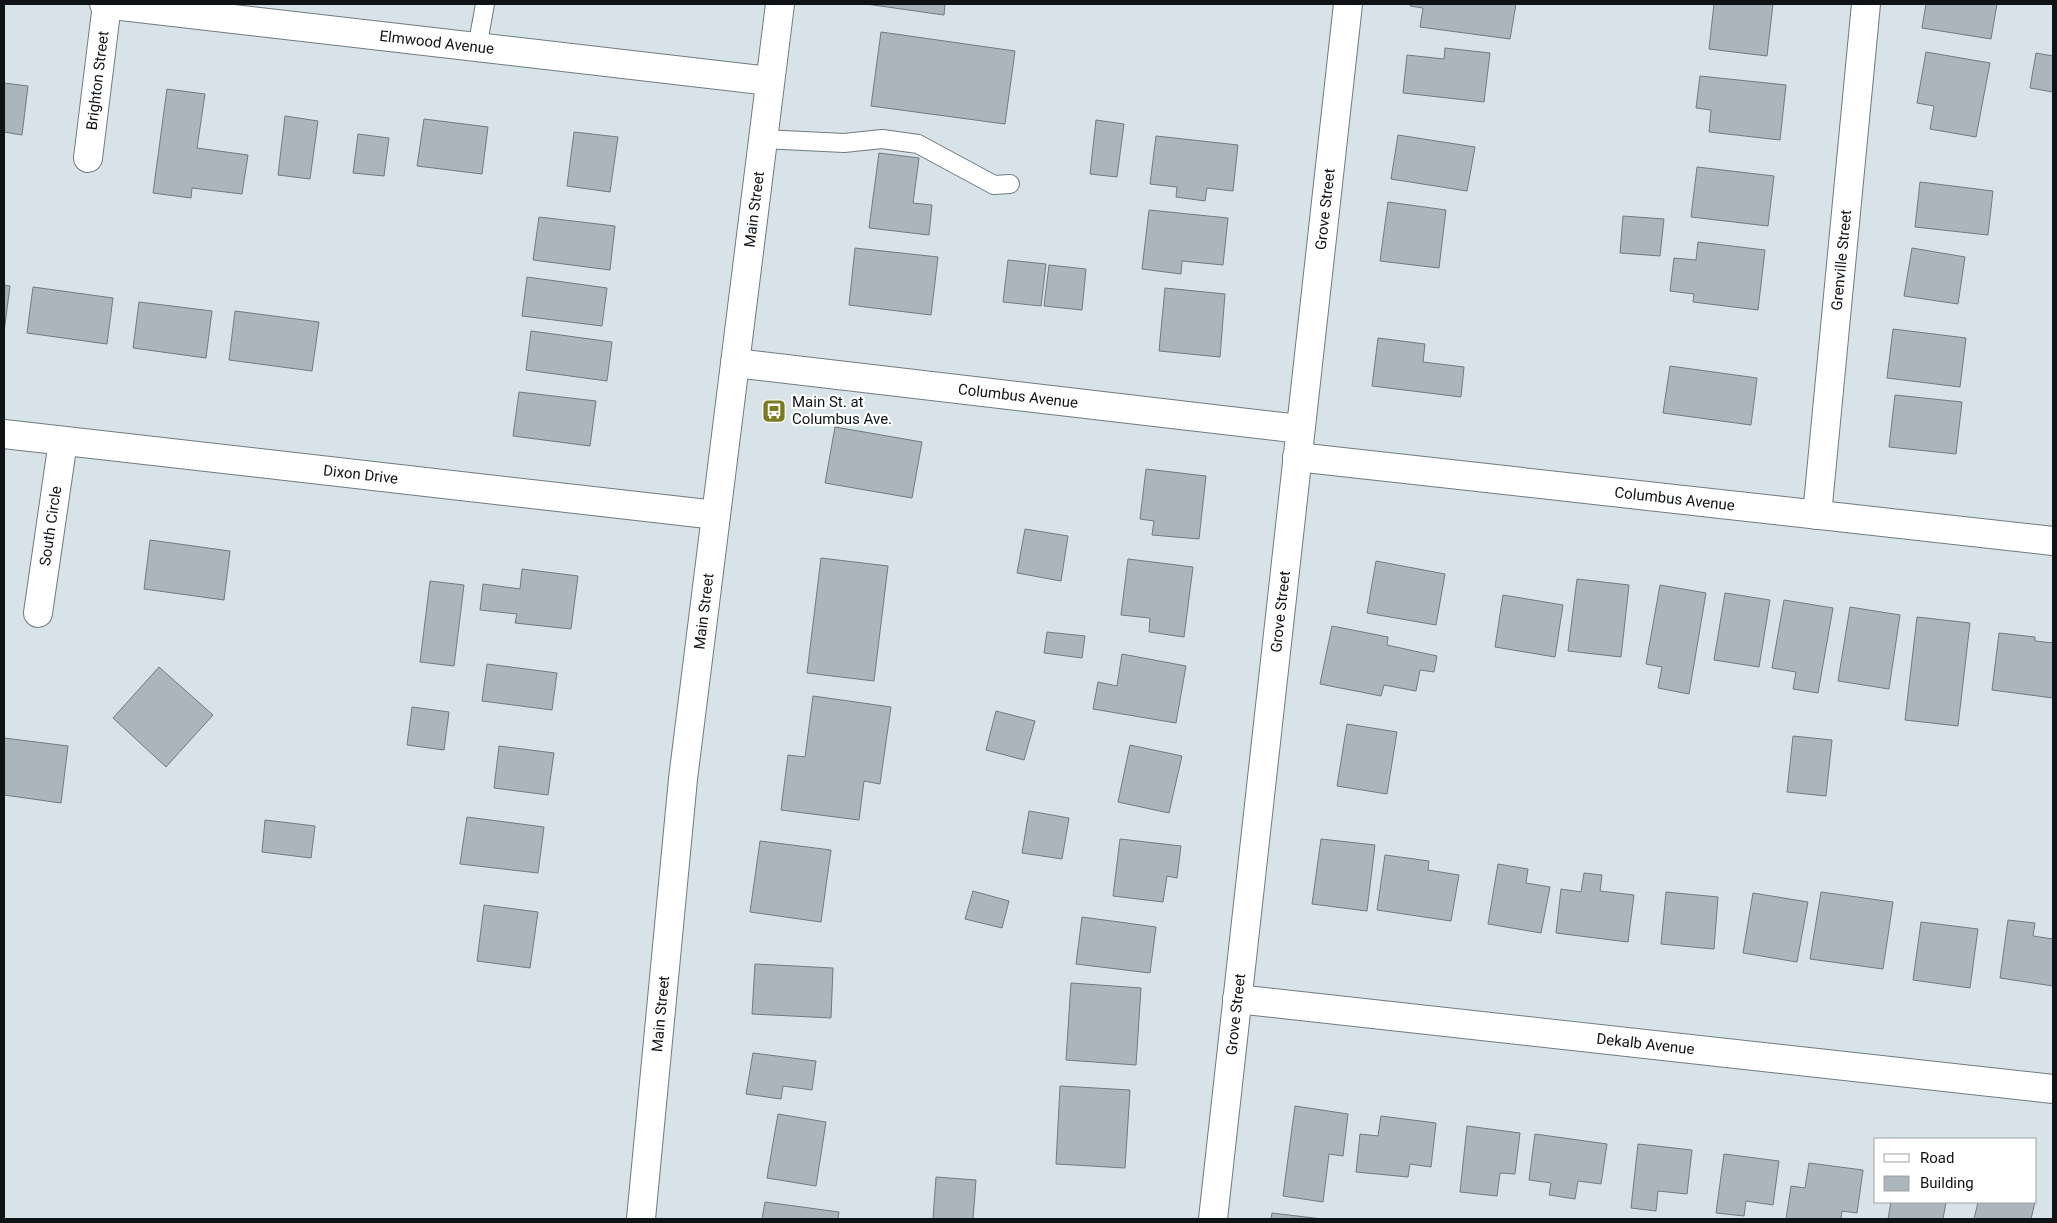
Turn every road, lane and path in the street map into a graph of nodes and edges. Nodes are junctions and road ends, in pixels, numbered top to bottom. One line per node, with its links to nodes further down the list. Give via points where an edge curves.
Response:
1 (106, 4): 6 (street, Elmwood Avenue); 9 (street, Brighton Street)
2 (485, 4): 6 (lane)
3 (780, 4): 7 (street, Main Street)
4 (1348, 4): 12 (street, Grove Street)
5 (1866, 4): 17 (street, Grenville Street)
6 (477, 48): 7 (street, Elmwood Avenue)
7 (770, 81): 8 (street, Main Street)
8 (763, 139): 10 (lane, via 844,143 882,139 918,144 994,185); 11 (street, Main Street)
9 (88, 158)
10 (1010, 184)
11 (735, 363): 12 (street, Columbus Avenue); 16 (street, Main Street)
12 (1300, 429): 15 (street, Grove Street)
13 (4, 434): 14 (street, Dixon Drive)
14 (63, 441): 16 (street, Dixon Drive); 19 (street, South Circle)
15 (1297, 457): 17 (street, Columbus Avenue); 20 (street, Grove Street)
16 (716, 515): 22 (street, Main Street, via 682,788)
17 (1818, 515): 18 (street, Columbus Avenue)
18 (2053, 541)
19 (38, 613)
20 (1237, 998): 21 (street, Dekalb Avenue); 23 (street, Grove Street)
21 (2053, 1088)
22 (641, 1219)
23 (1212, 1219)

